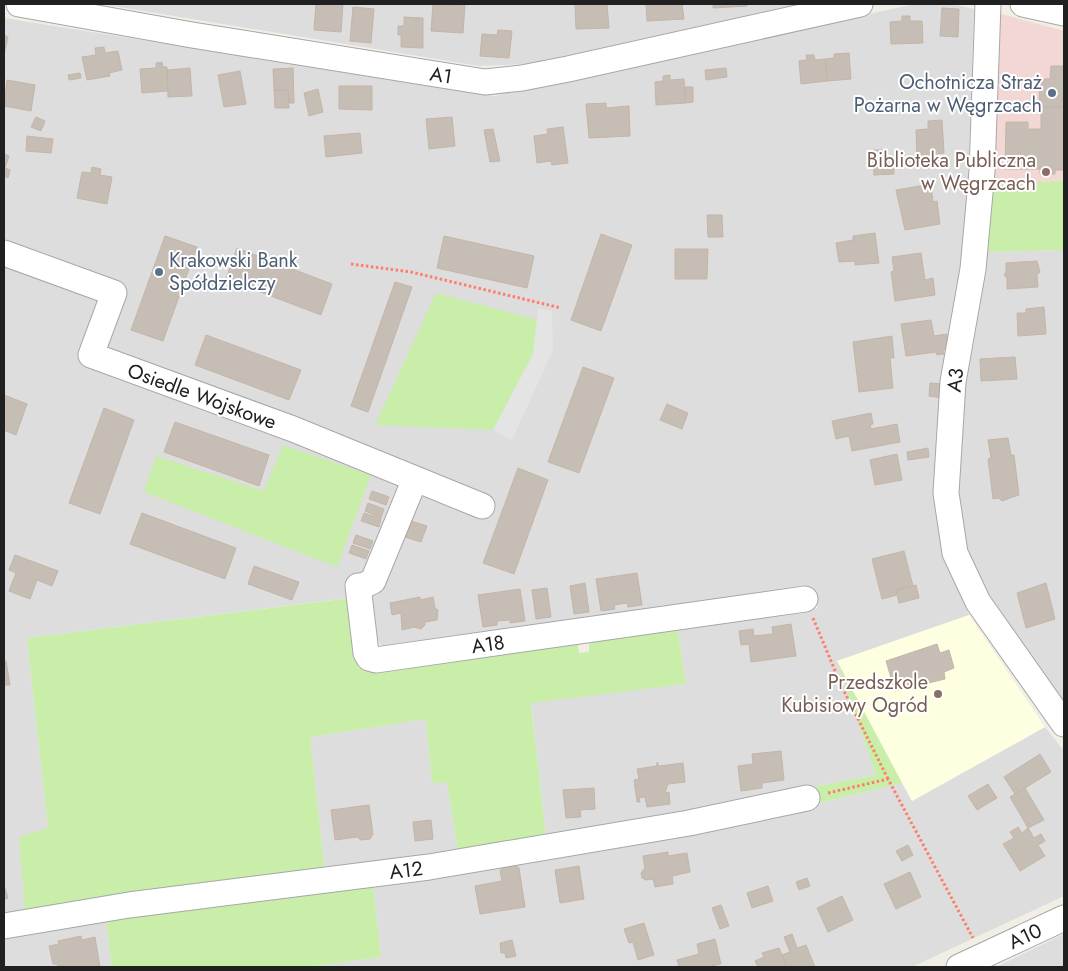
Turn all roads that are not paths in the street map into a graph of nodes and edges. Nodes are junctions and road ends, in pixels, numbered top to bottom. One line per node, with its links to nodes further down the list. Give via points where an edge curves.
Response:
1 (19, 4): 2 (street, A1, via 485,82 568,69)
2 (860, 4)
3 (988, 4): 10 (street, A3, via 981,178 973,269 953,382 946,493 955,553 978,602)
4 (1023, 4): 5 (street)
5 (1064, 13)
6 (4, 253): 7 (street, Osiedle Wojskowe, via 114,292 91,355 293,429)
7 (415, 480): 8 (street, Osiedle Wojskowe); 9 (street, A18, via 373,581 358,586 369,658 376,660)
8 (482, 506)
9 (805, 599)
10 (1064, 724)
11 (807, 798): 13 (street, A12, via 688,823 429,867 128,905)
12 (1064, 918): 14 (street, A10)
13 (4, 926)
14 (959, 967)

